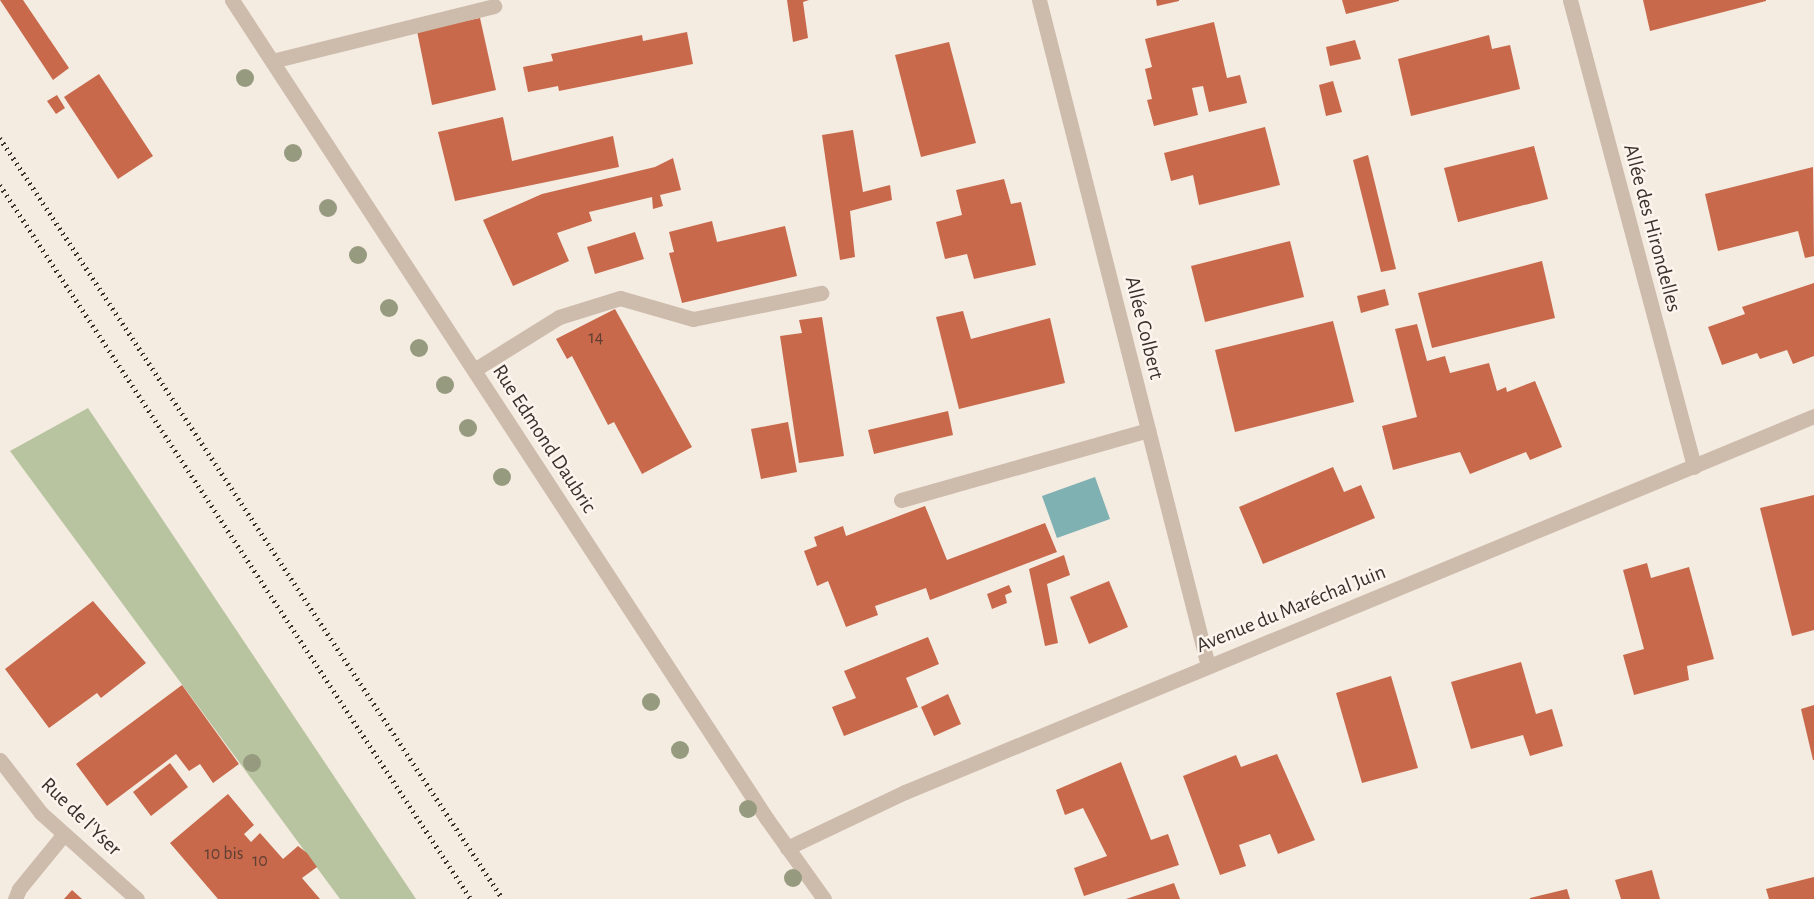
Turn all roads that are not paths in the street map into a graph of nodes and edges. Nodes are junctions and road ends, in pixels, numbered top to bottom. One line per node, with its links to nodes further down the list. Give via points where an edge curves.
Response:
1 (232, 0): 5 (street, Rue Edmond Daubric)
2 (1040, 0): 9 (street, Allée Colbert)
3 (1570, 0): 10 (street, Allée des Hirondelles)
4 (494, 6): 5 (street)
5 (272, 61): 7 (street, Rue Edmond Daubric)
6 (821, 293): 7 (street, via 693,319 620,298 559,317)
7 (474, 370): 15 (street, Rue Edmond Daubric)
8 (1814, 416): 10 (street, Avenue du Maréchal Juin)
9 (1149, 430): 11 (street); 12 (street, Allée Colbert)
10 (1694, 467): 12 (street, Avenue du Maréchal Juin)
11 (901, 500)
12 (1208, 666): 15 (street, Avenue du Maréchal Juin, via 905,792)
13 (0, 760): 14 (street, Rue de l'Yser, via 40,813)
14 (64, 834): 16 (street); 17 (street, Rue de l'Yser)
15 (787, 848): 18 (street, Rue Edmond Daubric)
16 (15, 899)
17 (137, 899)
18 (824, 899)

